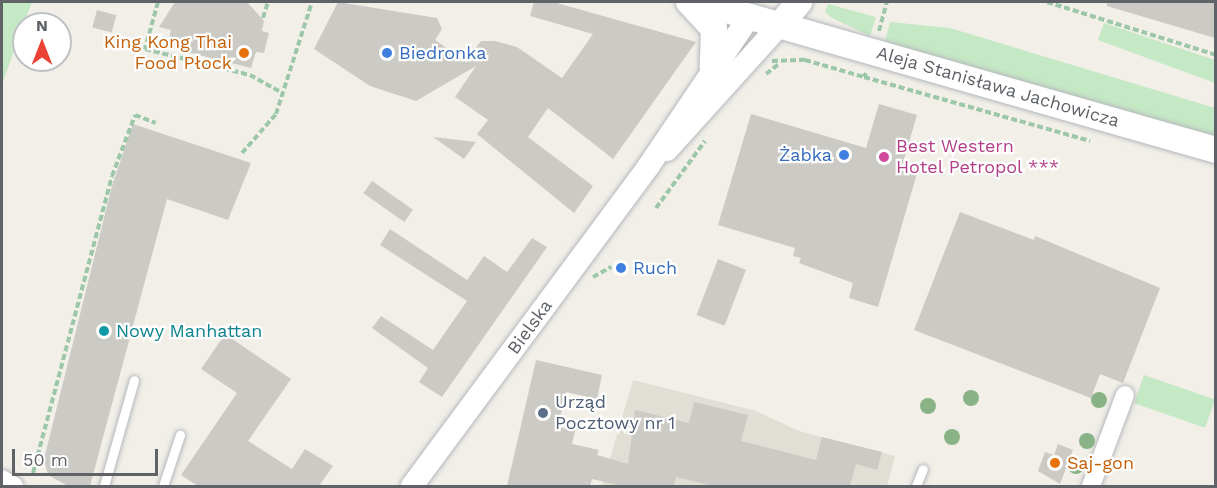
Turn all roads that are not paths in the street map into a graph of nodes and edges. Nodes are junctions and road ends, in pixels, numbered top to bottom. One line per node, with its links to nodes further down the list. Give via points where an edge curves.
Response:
1 (690, 2): 6 (main road, via 714,28)
2 (698, 2): 4 (main road, Aleja Stanisława Jachowicza)
3 (799, 2): 5 (main road, Bielska)
4 (750, 16): 5 (main road, Aleja Stanisława Jachowicza); 6 (street, Bielska)
5 (780, 25): 7 (main road, Aleja Stanisława Jachowicza); 8 (street, Bielska, via 701,118)
6 (713, 68): 8 (street, Bielska)
7 (1215, 150)
8 (648, 167): 17 (street, Bielska)
9 (134, 380): 15 (lane)
10 (1125, 395): 19 (street)
11 (180, 435): 16 (lane)
12 (923, 469): 18 (lane)
13 (2, 479): 14 (street)
14 (14, 486)
15 (104, 486)
16 (164, 486)
17 (412, 486)
18 (915, 486)
19 (1091, 486)

